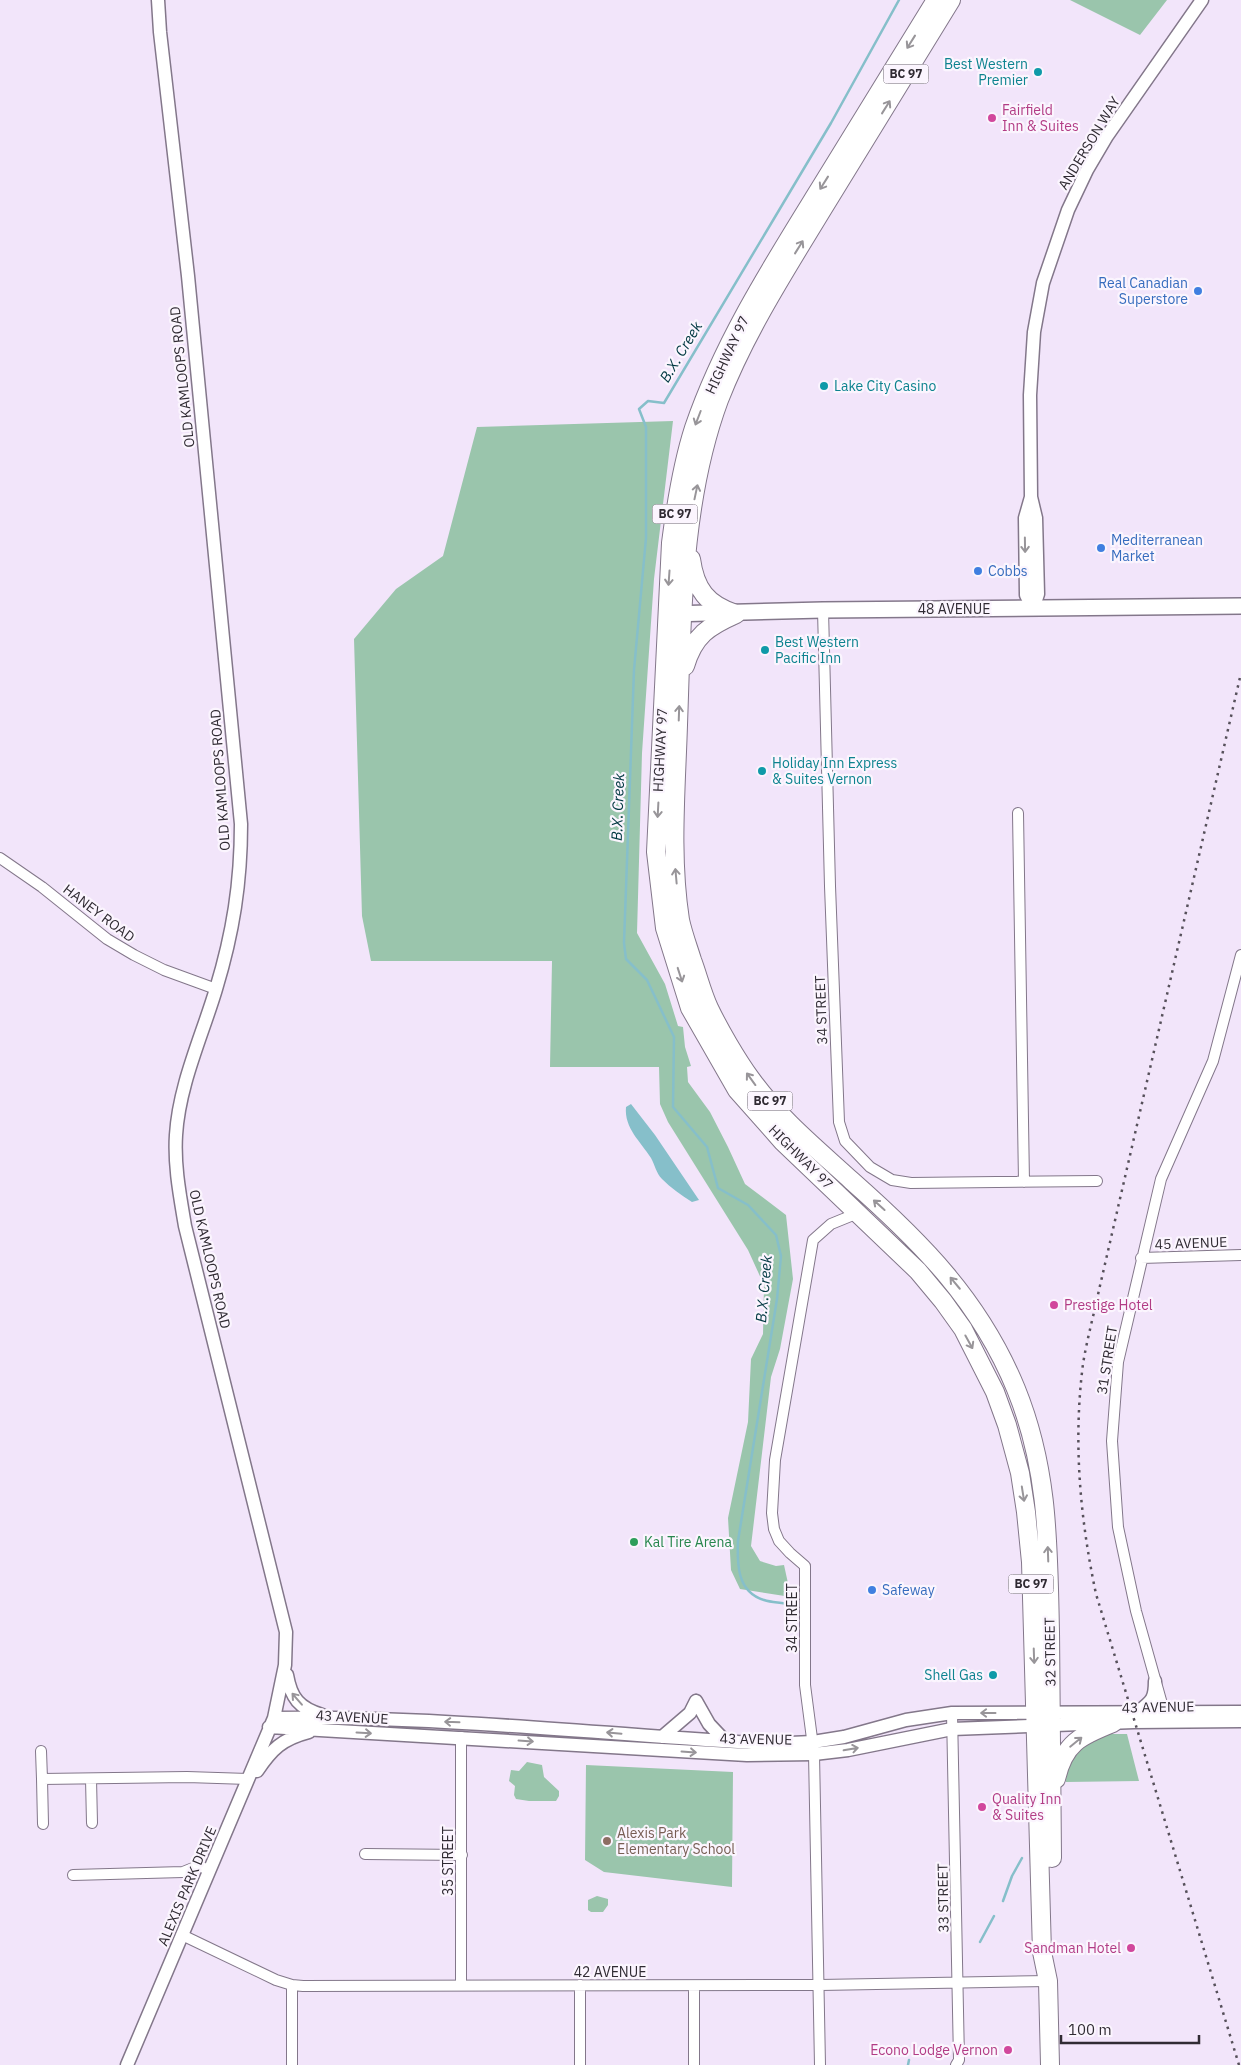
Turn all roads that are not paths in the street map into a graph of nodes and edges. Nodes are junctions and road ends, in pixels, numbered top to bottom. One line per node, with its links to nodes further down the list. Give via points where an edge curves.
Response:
1 (158, 0): 16 (street, OLD KAMLOOPS ROAD, via 241,824 236,909)
2 (936, 0): 5 (highway, BC 97, one-way to 5)
3 (951, 0): 5 (highway, BC 97, one-way to 3)
4 (1202, 0): 8 (street, ANDERSON WAY, via 1108,136 1078,188 1043,283 1034,332 1030,395 1031,497 1036,518 1038,594)
5 (855, 145): 6 (highway, HIGHWAY 97 / BC 97, one-way to 5, via 695,494 720,400 748,337); 10 (highway, HIGHWAY 97 / BC 97, one-way to 10, via 783,250 739,325 711,385 677,497 671,543)
6 (688, 540): 10 (highway, HIGHWAY 97 / BC 97); 11 (highway, via 700,590 708,601)
7 (1241, 606): 8 (main road, 48 AVENUE)
8 (1033, 609): 9 (main road, 48 AVENUE)
9 (823, 610): 11 (main road, 48 AVENUE); 18 (street, 34 STREET, via 839,1122 845,1141 870,1167 892,1180 911,1183)
10 (675, 614): 11 (main road, 48 AVENUE); 12 (highway, HIGHWAY 97 / BC 97); 19 (highway, HIGHWAY 97 / BC 97, one-way to 19, via 656,852 665,928 690,1008 737,1090 784,1142)
11 (736, 614): 12 (highway, via 698,637)
12 (680, 682): 20 (highway, HIGHWAY 97 / BC 97, one-way to 12, via 796,1131 751,1080 708,1006 681,924 674,848)
13 (1018, 813): 18 (street)
14 (0, 858): 16 (street, HANEY ROAD, via 107,939 164,970)
15 (1241, 955): 22 (street, 31 STREET, via 1213,1061 1161,1179)
16 (216, 989): 26 (street, OLD KAMLOOPS ROAD, via 185,1085 176,1134 176,1171 185,1226 286,1632)
17 (1097, 1181): 18 (street, 34 STREET)
18 (1024, 1182)
19 (858, 1213): 23 (highway, HIGHWAY 97 / BC 97, via 918,1271); 42 (street, 34 STREET, via 831,1224 813,1240 775,1460 774,1528 779,1541 806,1566 805,1685)
20 (915, 1238): 24 (highway, 32 STREET / BC 97, one-way to 20, via 1002,1358 982,1323 963,1293)
21 (1241, 1255): 22 (street, 45 AVENUE)
22 (1141, 1258): 27 (street, 31 STREET, via 1118,1362 1112,1441 1118,1527 1136,1611)
23 (943, 1301): 25 (highway, 32 STREET / BC 97, one-way to 25, via 980,1362)
24 (1026, 1419): 25 (street); 33 (highway, 32 STREET / BC 97, one-way to 24, via 1046,1520 1043,1488)
25 (1007, 1425): 33 (highway, 32 STREET / BC 97, one-way to 33, via 1026,1512)
26 (285, 1666): 31 (street, one-way to 26, via 310,1712 298,1702 289,1687); 35 (street, OLD KAMLOOPS ROAD)
27 (1156, 1681): 28 (street, via 1152,1701); 32 (street, 31 STREET)
28 (1138, 1712): 32 (street, 43 AVENUE); 33 (street, 43 AVENUE)
29 (1241, 1712): 32 (street, 43 AVENUE)
30 (952, 1713): 33 (street, 43 AVENUE, one-way to 30); 37 (street, 33 STREET); 42 (street, 43 AVENUE, via 906,1720)
31 (327, 1717): 35 (street, 43 AVENUE); 40 (street, 43 AVENUE, one-way to 31, via 466,1722)
32 (1166, 1717): 34 (street, 43 AVENUE); 36 (street, 43 AVENUE)
33 (1043, 1719): 36 (street, 43 AVENUE); 37 (street, 43 AVENUE); 47 (highway, 32 STREET / BC 97); 55 (highway, 32 STREET / BC 97, via 1042,1952)
34 (1241, 1721)
35 (271, 1722): 38 (street, 43 AVENUE); 46 (street, ALEXIS PARK DRIVE)
36 (1113, 1723): 47 (highway, one-way to 36, via 1059,1764 1070,1746)
37 (952, 1729): 42 (street, 43 AVENUE, one-way to 37, via 848,1750); 56 (street, 33 STREET)
38 (316, 1731): 39 (street, 43 AVENUE, one-way to 39); 46 (street, via 283,1742 269,1753)
39 (461, 1737): 42 (street, 43 AVENUE, one-way to 42, via 747,1755); 51 (street, 35 STREET)
40 (662, 1737): 41 (street, 43 AVENUE); 41 (street, via 690,1713 696,1701 709,1724)
41 (725, 1741): 42 (street, 43 AVENUE)
42 (813, 1748): 59 (street, 34 STREET)
43 (42, 1751): 45 (street)
44 (90, 1779): 45 (street); 46 (street, via 187,1777); 48 (street)
45 (42, 1780): 49 (street)
46 (246, 1785): 52 (street, ALEXIS PARK DRIVE)
47 (1051, 1802): 55 (highway, 32 STREET / BC 97, via 1053,1952)
48 (92, 1823)
49 (43, 1824)
50 (365, 1854): 51 (street)
51 (462, 1855): 60 (street, 35 STREET)
52 (210, 1870): 53 (street, via 198,1866 182,1872); 54 (street, ALEXIS PARK DRIVE)
53 (73, 1875)
54 (182, 1936): 57 (street, 42 AVENUE); 62 (street, ALEXIS PARK DRIVE)
55 (1048, 1981): 56 (street, 42 AVENUE); 68 (highway, 32 STREET / BC 97)
56 (958, 1983): 59 (street, 42 AVENUE); 67 (street, 33 STREET, via 960,2060)
57 (292, 1985): 60 (street, 42 AVENUE); 63 (street)
58 (580, 1985): 60 (street, 42 AVENUE); 61 (street, 42 AVENUE); 64 (street)
59 (820, 1985): 61 (street, 42 AVENUE); 66 (street, 34 STREET)
60 (461, 1986)
61 (694, 1986): 65 (street)
62 (127, 2065)
63 (292, 2065)
64 (580, 2065)
65 (694, 2065)
66 (820, 2065)
67 (956, 2065)
68 (1050, 2065)

